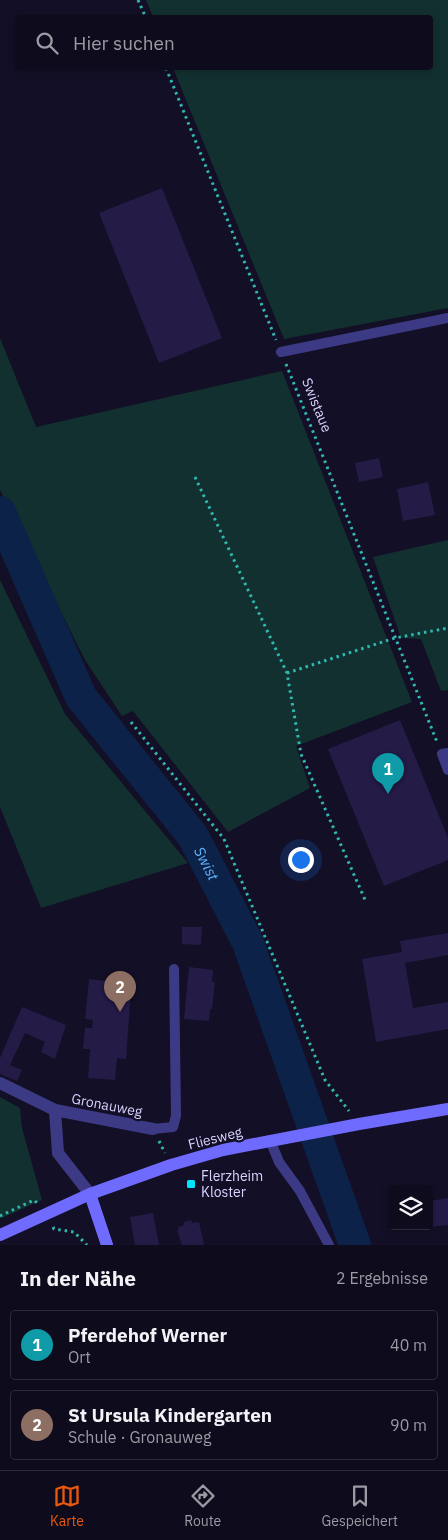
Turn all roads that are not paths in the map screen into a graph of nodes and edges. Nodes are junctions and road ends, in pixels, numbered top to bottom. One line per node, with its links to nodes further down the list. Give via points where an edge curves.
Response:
1 (448, 318): 2 (lane)
2 (281, 352)
3 (445, 753): 4 (lane)
4 (448, 770)
5 (174, 969): 9 (lane, via 176,1116 173,1127)
6 (0, 1082): 8 (street, Gronauweg)
7 (448, 1109): 10 (main road, Fliesweg)
8 (55, 1110): 9 (street, Gronauweg); 11 (street, Gronauweg, via 58,1153)
9 (153, 1129)
10 (276, 1139): 11 (main road, Fliesweg, via 171,1165); 14 (lane, via 279,1162 300,1191)
11 (90, 1194): 12 (main road, Fliesweg); 13 (main road)
12 (0, 1234)
13 (107, 1245)
14 (329, 1245)

